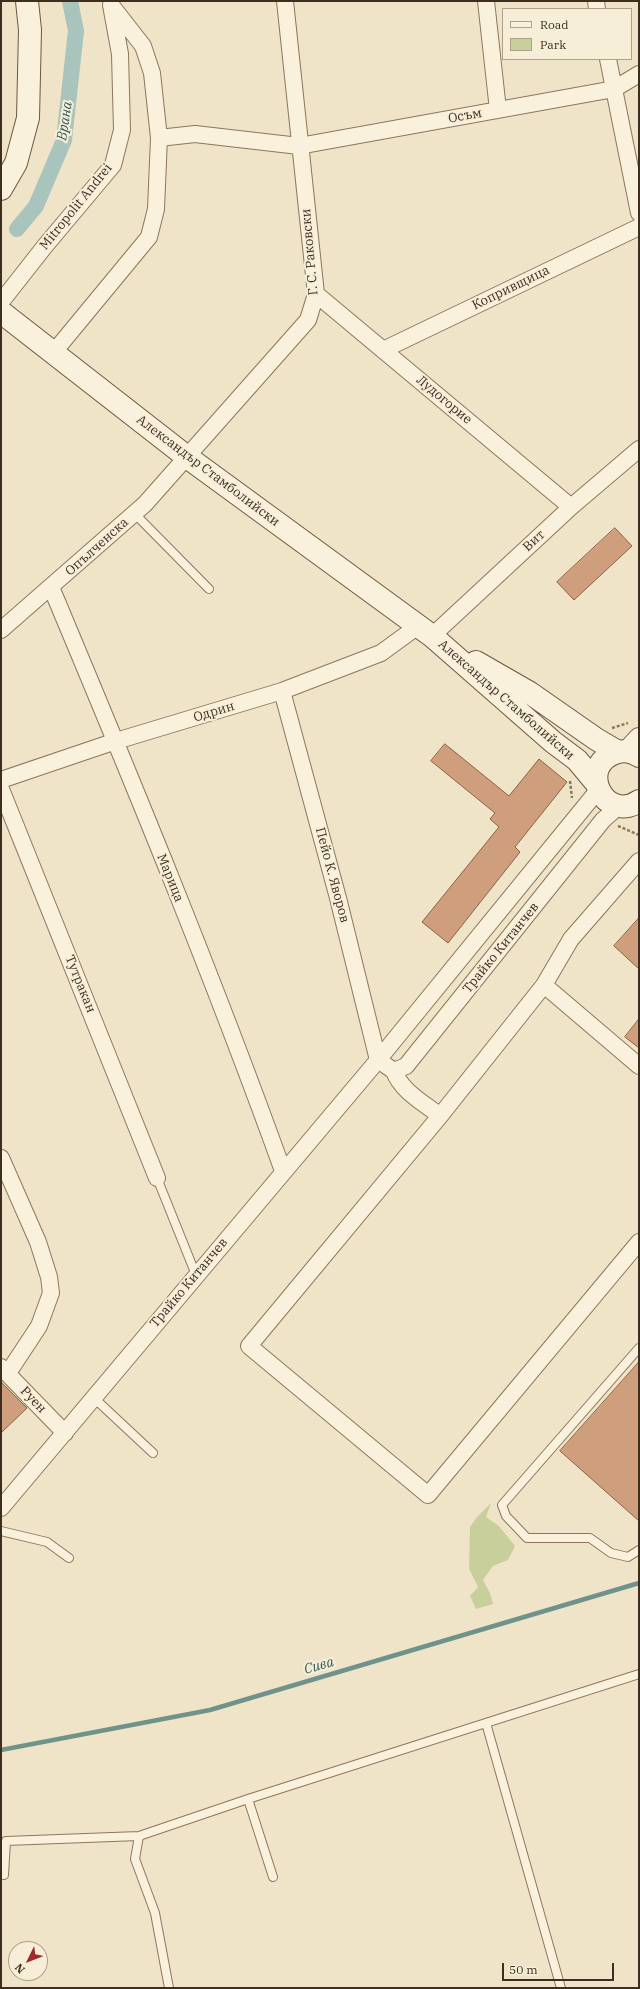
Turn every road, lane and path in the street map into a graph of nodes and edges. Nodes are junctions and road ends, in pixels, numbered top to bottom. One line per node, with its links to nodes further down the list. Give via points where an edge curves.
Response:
1 (27, 1): 11 (main road, via 30,30 28,118 16,163)
2 (285, 1): 10 (street, Г. С. Раковски)
3 (486, 1): 8 (street)
4 (111, 3): 9 (street, via 143,46 152,73); 15 (street, Mitropolit Andrei, via 120,54 122,130 113,165)
5 (608, 60): 7 (street)
6 (634, 78): 7 (street, Осъм)
7 (615, 95): 8 (street, Осъм); 12 (street)
8 (498, 110): 10 (street, Осъм)
9 (159, 138): 10 (street, Осъм, via 195,134); 18 (street, via 156,209 149,238)
10 (299, 146): 14 (street, Г. С. Раковски)
11 (1, 189)
12 (639, 213)
13 (639, 227): 17 (street, Копривщица)
14 (316, 294): 17 (street, Лудогорие); 20 (street, Г. С. Раковски, via 308,320)
15 (1, 302)
16 (1, 312): 18 (main road, Александър Стамболийски)
17 (383, 350): 21 (street, Лудогорие)
18 (54, 352): 20 (main road, Александър Стамболийски)
19 (639, 449): 21 (street, Вит)
20 (187, 457): 22 (street, Опълченска); 26 (main road, Александър Стамболийски)
21 (571, 507): 26 (street, Вит)
22 (134, 513): 23 (street, Опълченска); 24 (lane)
23 (51, 587): 25 (street, Опълченска); 29 (street, Марица)
24 (209, 589)
25 (1, 630)
26 (425, 631): 27 (street, Одрин, via 381,653); 28 (main road, Александър Стамболийски, via 530,693); 32 (main road, Александър Стамболийски, via 577,760)
27 (282, 691): 29 (street, Одрин); 39 (street, Пейо К. Яворов, via 338,898)
28 (596, 739): 30 (main road, Александър Стамболийски); 30 (path, via 604,730)
29 (116, 742): 31 (street, Одрин); 44 (street, Марица)
30 (631, 744): 32 (main road, via 610,755 599,767)
31 (1, 780)
32 (598, 787): 34 (main road, Александър Стамболийски, via 605,798); 39 (street, Трайко Китанчев)
33 (1, 789): 45 (street, Тутракан)
34 (631, 807): 35 (street, Трайко Китанчев)
35 (603, 820): 36 (path); 41 (street, Трайко Китанчев, via 406,1066)
36 (639, 835)
37 (639, 861): 38 (street, via 572,939)
38 (544, 985): 40 (street); 42 (street)
39 (378, 1060): 41 (street); 44 (street, Трайко Китанчев)
40 (639, 1066)
41 (394, 1071): 42 (street, via 397,1081 403,1088)
42 (440, 1116): 46 (street, via 249,1346 428,1495)
43 (1, 1158): 49 (street, via 38,1242 49,1277 51,1293 39,1326)
44 (283, 1171): 47 (street, Трайко Китанчев)
45 (157, 1178): 47 (lane)
46 (639, 1242)
47 (196, 1274): 50 (street, Трайко Китанчев)
48 (639, 1348): 55 (lane, via 502,1505 506,1516 528,1538 590,1538 611,1553 628,1557)
49 (4, 1370): 51 (street, Руен)
50 (93, 1398): 51 (street, Трайко Китанчев); 52 (lane)
51 (65, 1433): 53 (street, Трайко Китанчев)
52 (153, 1453)
53 (1, 1508)
54 (1, 1531): 56 (lane, via 47,1542)
55 (639, 1550)
56 (69, 1558)
57 (639, 1674): 58 (lane)
58 (486, 1723): 59 (lane); 64 (lane)
59 (248, 1799): 60 (lane); 62 (lane)
60 (139, 1836): 61 (lane, via 6,1841); 63 (lane, via 135,1859 155,1913)
61 (4, 1875)
62 (273, 1877)
63 (170, 1988)
64 (561, 1988)

